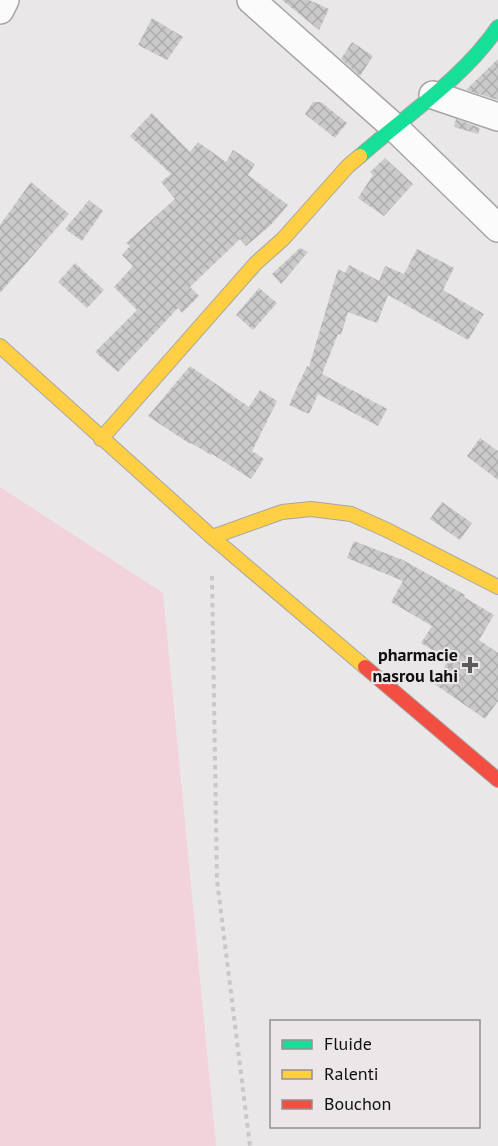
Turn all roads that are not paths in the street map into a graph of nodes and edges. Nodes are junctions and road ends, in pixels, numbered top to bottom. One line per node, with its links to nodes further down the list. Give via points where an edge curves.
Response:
1 (5, 0): 3 (street)
2 (251, 0): 7 (street)
3 (0, 10)
4 (498, 27): 5 (street, via 486,45)
5 (433, 95): 6 (street); 7 (street)
6 (498, 117)
7 (393, 126): 8 (street); 10 (street, via 348,166 283,239 256,263)
8 (498, 228)
9 (0, 346): 10 (street)
10 (101, 439): 11 (street)
11 (212, 537): 12 (street, via 282,512 311,509 351,514); 13 (street)
12 (498, 587)
13 (498, 780)

